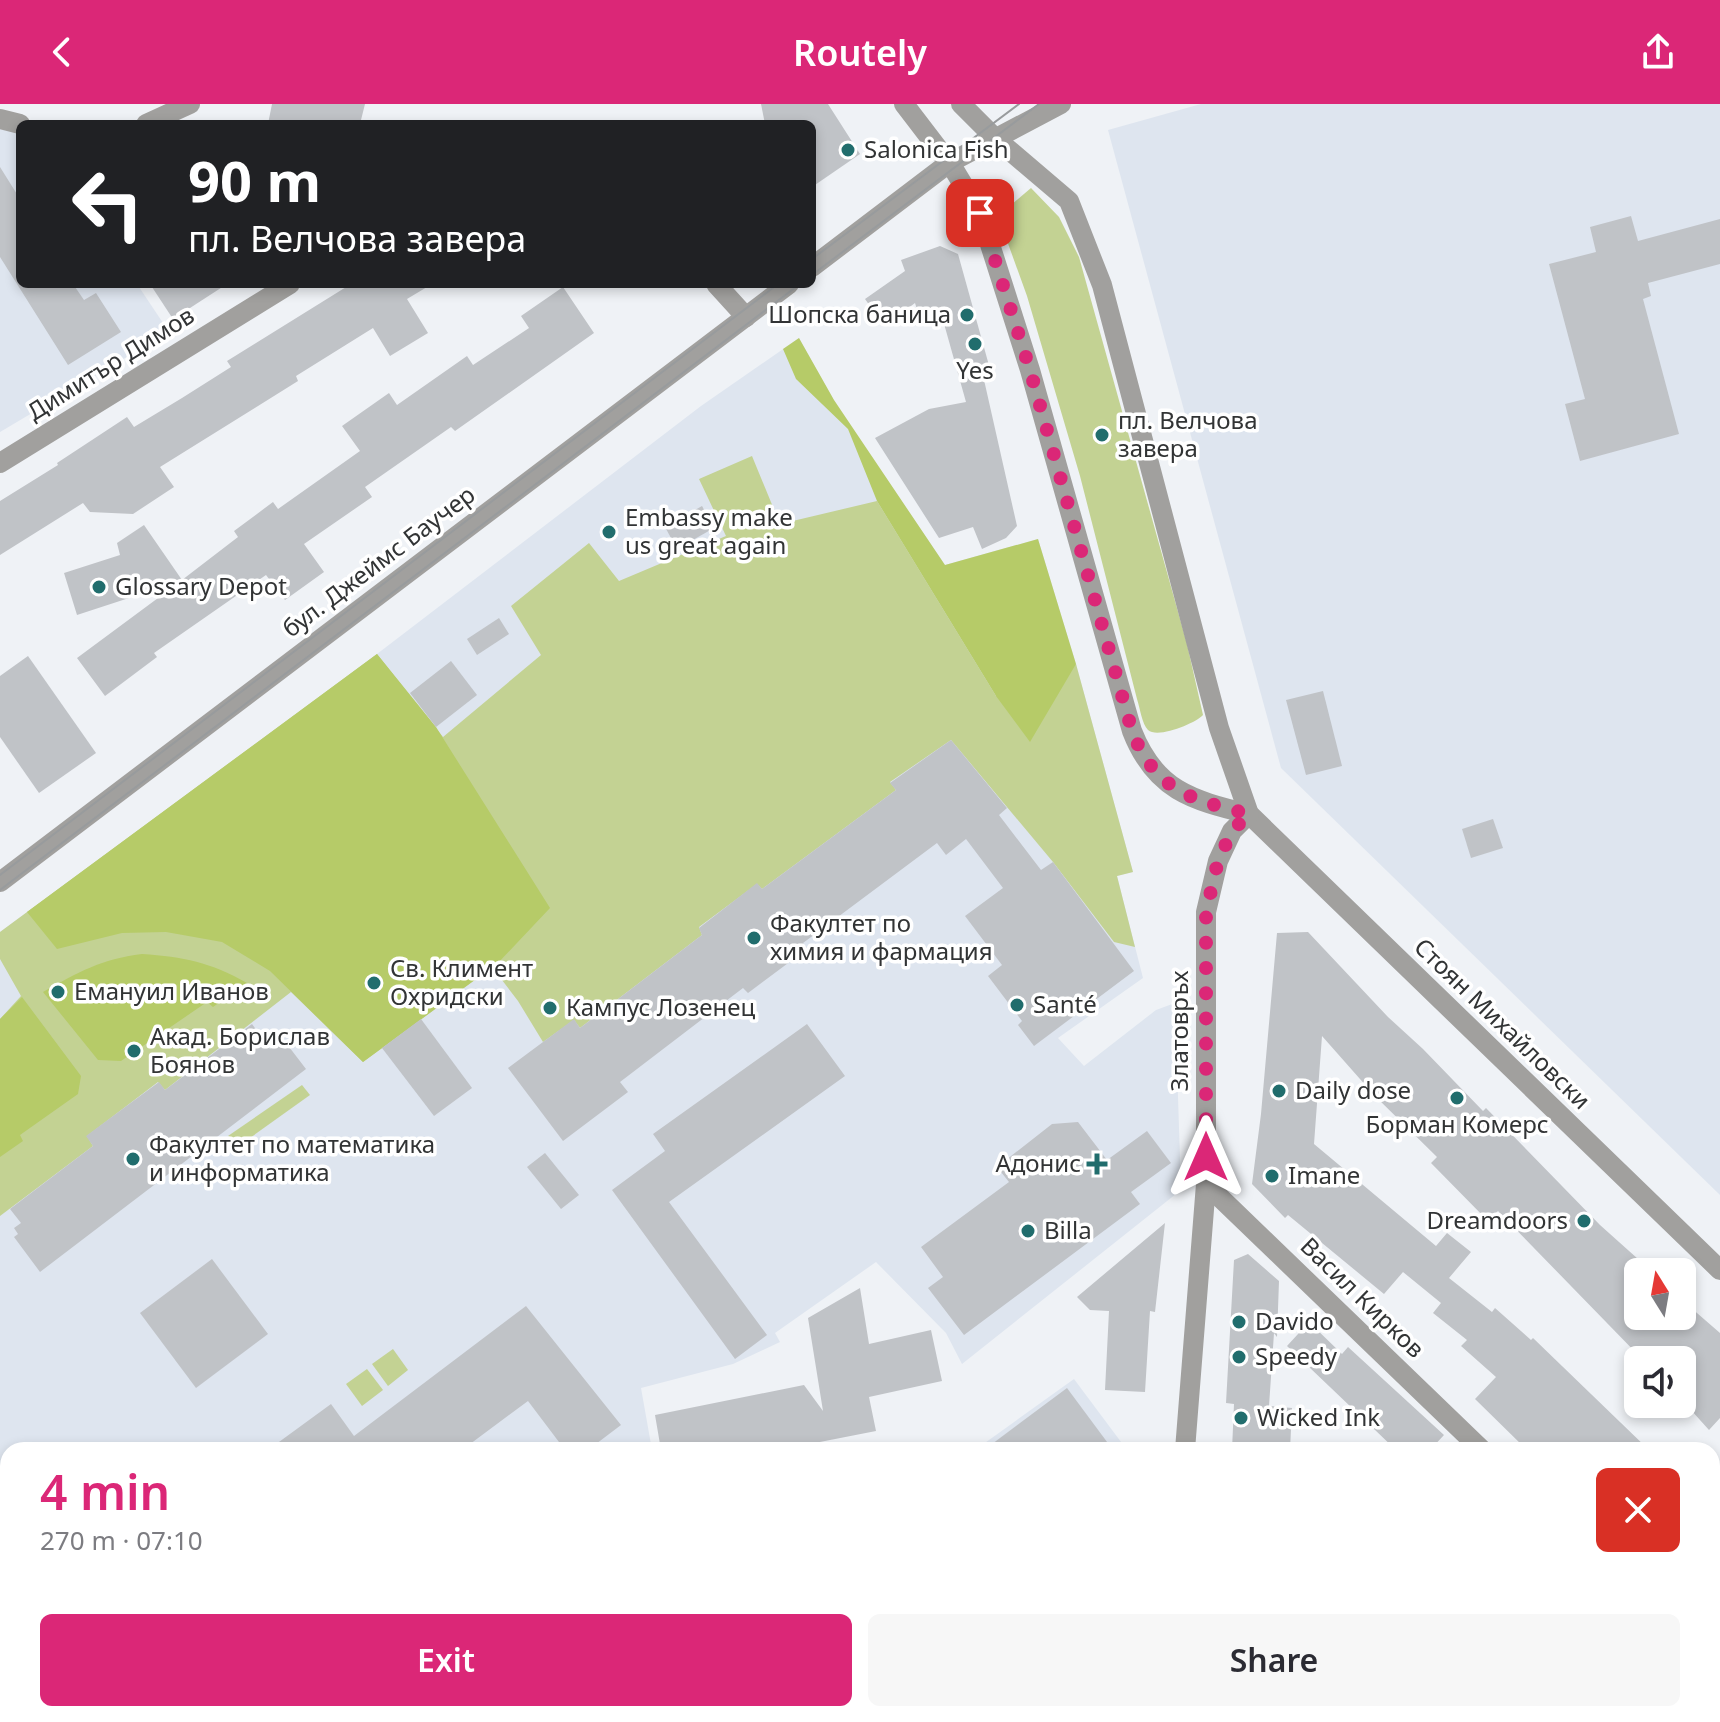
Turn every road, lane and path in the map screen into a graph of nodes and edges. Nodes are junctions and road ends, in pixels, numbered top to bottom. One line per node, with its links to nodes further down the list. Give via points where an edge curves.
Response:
1 (190, 104): 5 (street)
2 (904, 104): 7 (street)
3 (961, 104): 6 (street)
4 (1061, 104): 6 (street)
5 (155, 120)
6 (996, 139): 7 (street); 14 (street, via 1069,201 1102,285 1219,728)
7 (949, 163): 8 (street); 14 (street, via 980,213 1004,281 1142,755 1164,781 1202,803)
8 (816, 264)
9 (284, 288): 13 (street, Димитър Димов)
10 (720, 288): 12 (street)
11 (784, 288): 12 (street, бул. Джеймс Баучер)
12 (746, 317): 15 (street, бул. Джеймс Баучер)
13 (0, 463)
14 (1249, 814): 16 (street, Златовръх, via 1232,831 1218,861 1206,912); 17 (street, Стоян Михайловски)
15 (0, 882)
16 (1206, 1184): 18 (street, Васил Кирков); 19 (street, Златовръх)
17 (1720, 1270)
18 (1461, 1440)
19 (1186, 1442)

